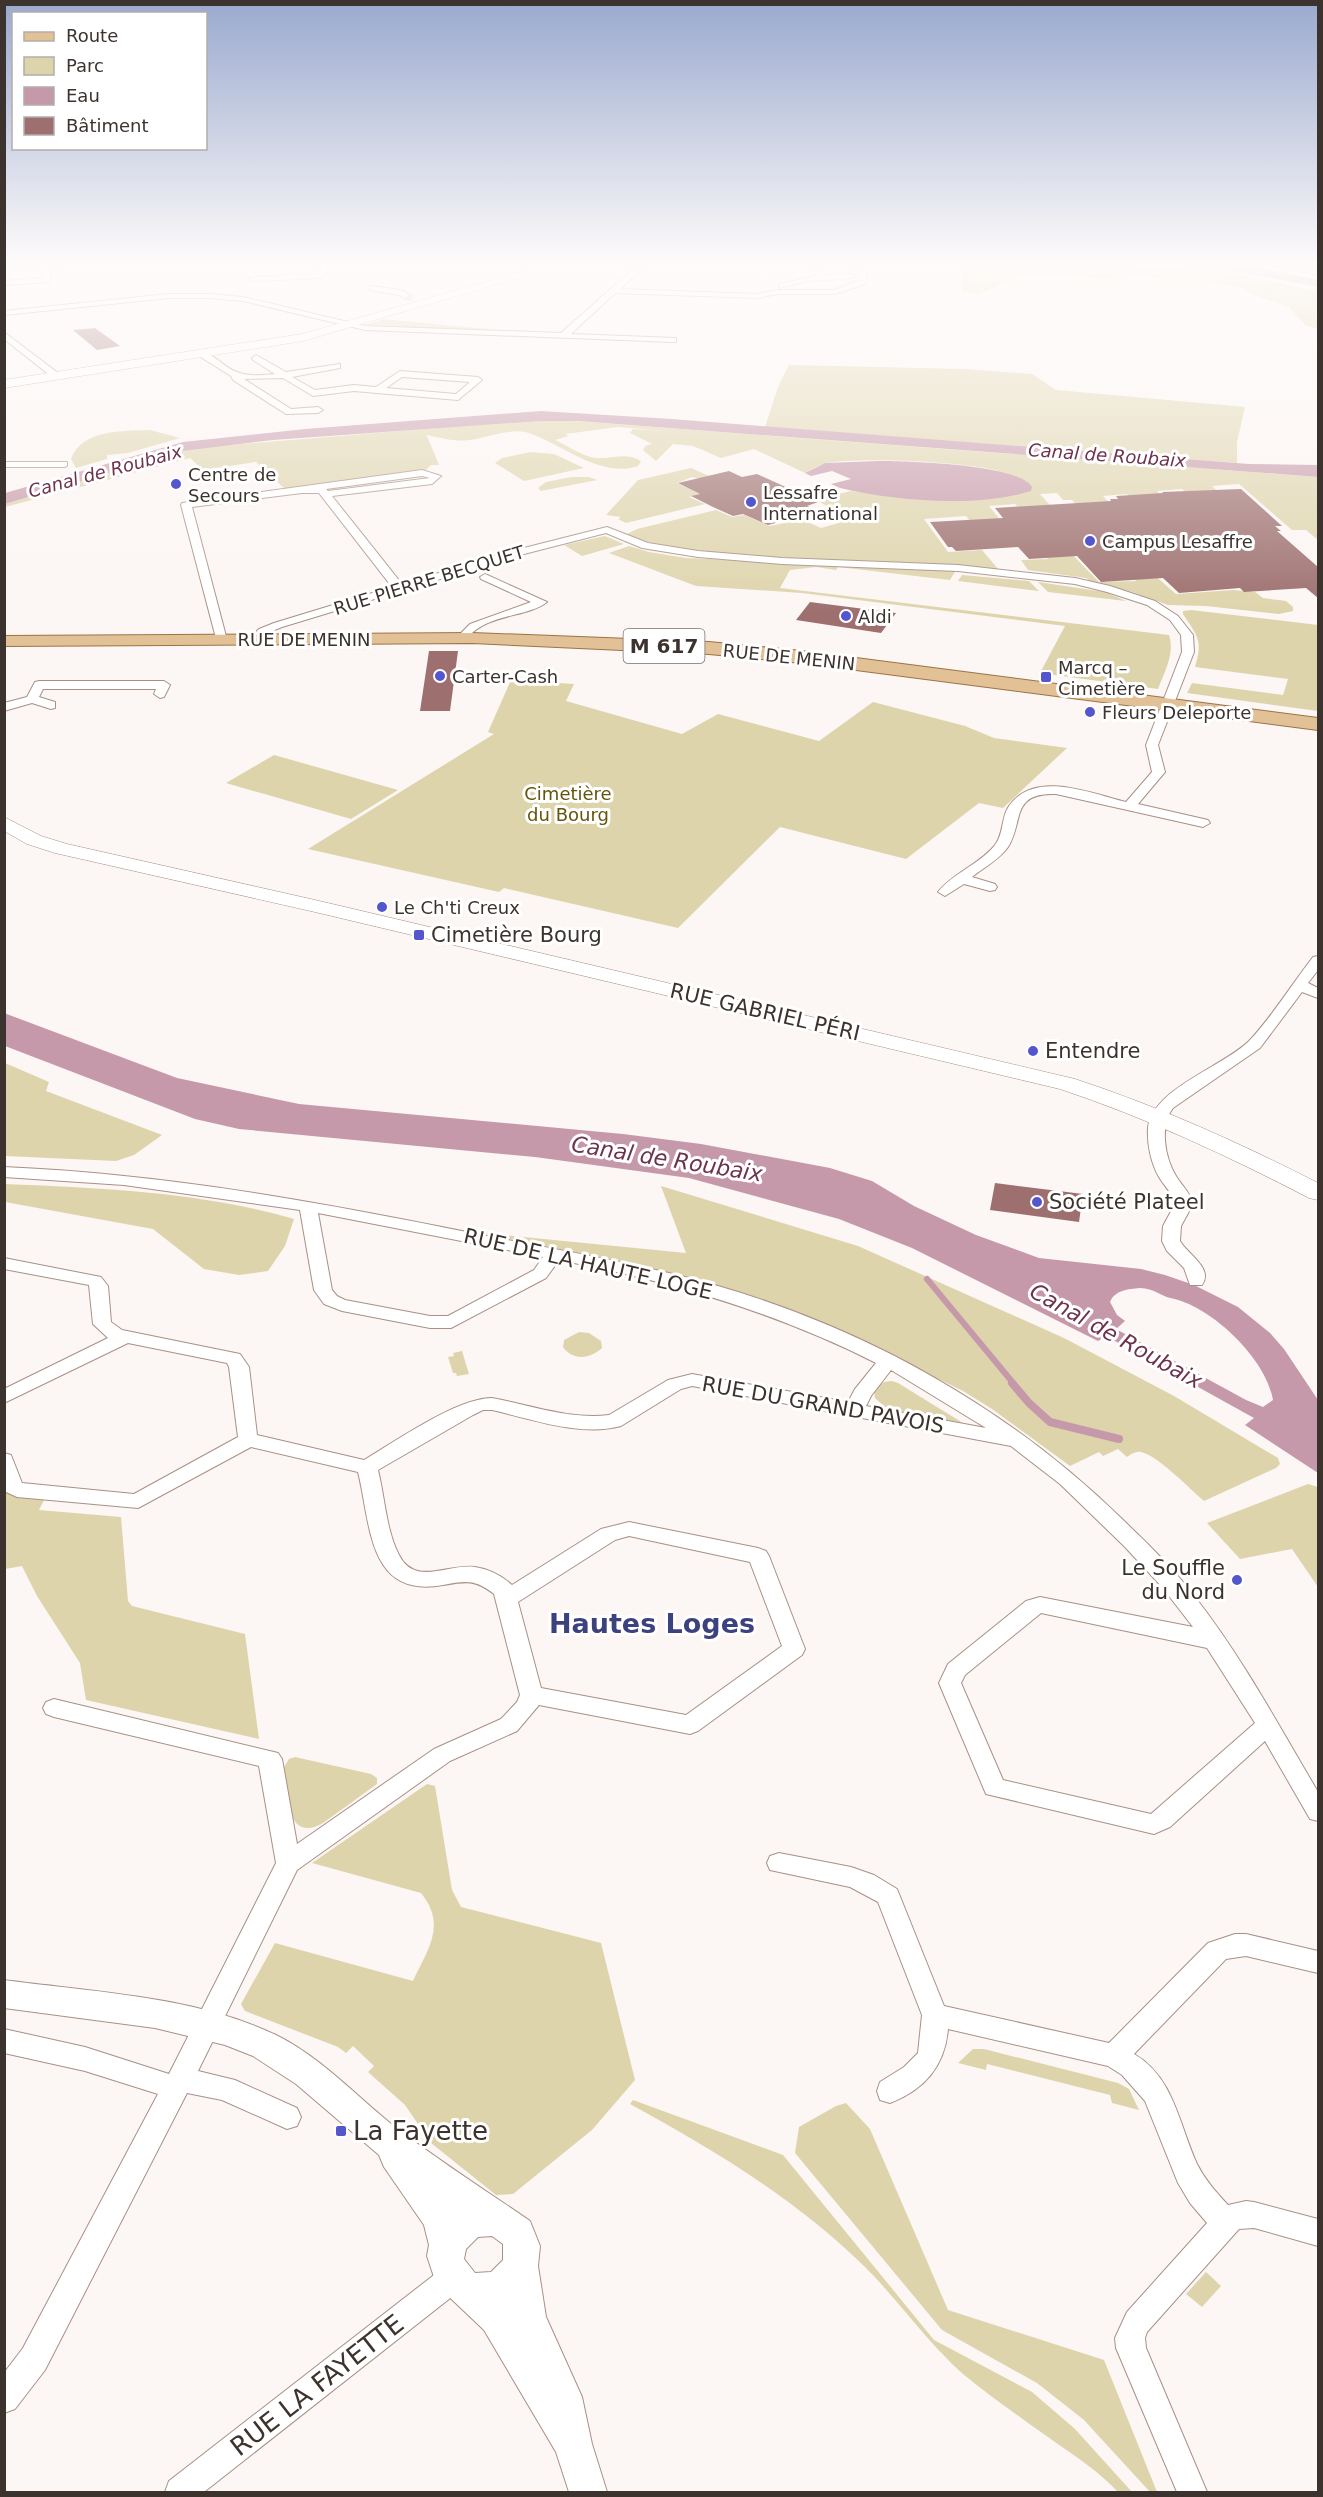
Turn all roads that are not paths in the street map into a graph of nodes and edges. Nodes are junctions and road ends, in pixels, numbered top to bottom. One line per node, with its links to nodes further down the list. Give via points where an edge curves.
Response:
1 (35, 379): 6 (main road)
2 (237, 379): 8 (street, via 289,412)
3 (289, 379): 7 (street, via 315,394 354,388)
4 (394, 379): 7 (street)
5 (459, 379): 7 (street, via 478,380 458,397)
6 (4, 384)
7 (378, 390)
8 (318, 410)
9 (8, 454): 11 (street, via 11,459)
10 (64, 464): 11 (street)
11 (6, 466)
12 (315, 489): 13 (street); 13 (street, via 422,472 436,476 432,481); 18 (street, via 186,505)
13 (326, 494): 15 (street)
14 (485, 577): 16 (street, via 542,602 476,625)
15 (399, 588): 17 (street, RUE PIERRE BECQUET, via 278,625); 22 (street, RUE PIERRE BECQUET, via 607,530 639,544 699,554 972,569 1075,581 1124,593 1168,613 1187,635 1188,652)
16 (463, 636): 17 (main road, RUE DE MENIN / M 617); 22 (main road, RUE DE MENIN / M 617, via 756,652)
17 (256, 637): 18 (main road, RUE DE MENIN / M 617)
18 (221, 638): 19 (main road, RUE DE MENIN / M 617)
19 (4, 639)
20 (160, 694): 21 (street, via 164,685 39,685)
21 (32, 699): 23 (street); 24 (street)
22 (1170, 702): 25 (main road, RUE DE MENIN / M 617); 26 (main road, RUE DE MENIN / M 617); 27 (street, via 1152,748 1159,772)
23 (51, 705)
24 (4, 706)
25 (1318, 719)
26 (1318, 724)
27 (1129, 807): 30 (street); 32 (street, via 1056,790 1036,790 1014,809 1001,847)
28 (4, 813): 31 (main road, RUE GABRIEL PÉRI, via 52,840)
29 (4, 823): 31 (main road, RUE GABRIEL PÉRI, via 52,847)
30 (1203, 823)
31 (196, 878): 38 (main road, RUE GABRIEL PÉRI, via 1025,1073)
32 (963, 879): 33 (street); 34 (street)
33 (990, 887)
34 (945, 892)
35 (1318, 960): 36 (street)
36 (1300, 985): 37 (street); 38 (street, via 1254,1045 1167,1105)
37 (1318, 994)
38 (1158, 1116): 40 (main road, RUE GABRIEL PÉRI); 44 (street, via 1161,1160 1168,1178 1184,1199 1170,1237 1172,1244 1193,1264)
39 (4, 1172): 41 (street, RUE DE LA HAUTE LOGE, via 145,1181)
40 (1318, 1192)
41 (308, 1205): 42 (street, RUE DE LA HAUTE LOGE); 42 (street, via 323,1290 331,1302 342,1305 430,1322 451,1322 540,1274)
42 (554, 1255): 46 (street, RUE DE LA HAUTE LOGE, via 664,1277 723,1294 821,1330)
43 (4, 1263): 45 (street, via 95,1281 102,1324 109,1332)
44 (1196, 1281)
45 (125, 1336): 47 (street); 49 (street, via 229,1356 238,1366)
46 (888, 1361): 48 (street); 50 (street, RUE DE LA HAUTE LOGE)
47 (4, 1397)
48 (854, 1411): 50 (street, RUE DU GRAND PAVOIS); 52 (street, RUE DU GRAND PAVOIS, via 692,1380 675,1384 606,1423 480,1404)
49 (248, 1440): 51 (street, via 138,1501 17,1490 11,1485); 52 (street)
50 (1019, 1440): 54 (street, RUE DE LA HAUTE LOGE, via 1074,1485 1149,1558)
51 (4, 1460)
52 (368, 1467): 53 (street, via 384,1541 400,1571 424,1581 472,1574 484,1577 504,1590)
53 (507, 1599): 55 (street); 55 (street, via 608,1534 629,1529 758,1556 794,1649 690,1725)
54 (1216, 1642): 57 (street, RUE DE LA HAUTE LOGE); 57 (street, via 1040,1605 956,1670 950,1683 994,1787 1154,1824)
55 (531, 1695): 59 (street, via 527,1706 509,1725 442,1755)
56 (54, 1708): 59 (street, via 270,1759)
57 (1267, 1725): 58 (street, RUE DE LA HAUTE LOGE)
58 (1318, 1812)
59 (288, 1863): 64 (street)
60 (779, 1863): 63 (street, via 855,1878 877,1886 888,1896)
61 (1318, 1962): 66 (street, via 1246,1945 1217,1951)
62 (4, 1994): 64 (street, via 100,2005)
63 (935, 2015): 66 (street); 68 (street, via 932,2050 925,2068)
64 (208, 2026): 67 (street); 70 (street, via 247,2037 279,2053)
65 (4, 2041): 67 (street)
66 (1114, 2056): 72 (street, via 1131,2064 1154,2087 1188,2175)
67 (179, 2084): 69 (street, via 225,2089); 76 (street, via 34,2359)
68 (890, 2091)
69 (287, 2117)
70 (383, 2138): 71 (street); 75 (street, via 436,2209)
71 (497, 2220): 74 (street, via 513,2228 519,2238 523,2255); 75 (street, via 479,2219 456,2232)
72 (1226, 2221): 73 (street, via 1246,2214); 80 (street, via 1137,2322 1130,2338)
73 (1318, 2232)
74 (520, 2266): 75 (street, via 514,2277 486,2291); 77 (street, via 528,2318 563,2397)
75 (456, 2272): 77 (street, via 497,2317); 78 (street, RUE LA FAYETTE)
76 (4, 2398)
77 (573, 2444): 79 (street)
78 (181, 2492)
79 (588, 2493)
80 (1192, 2493)

